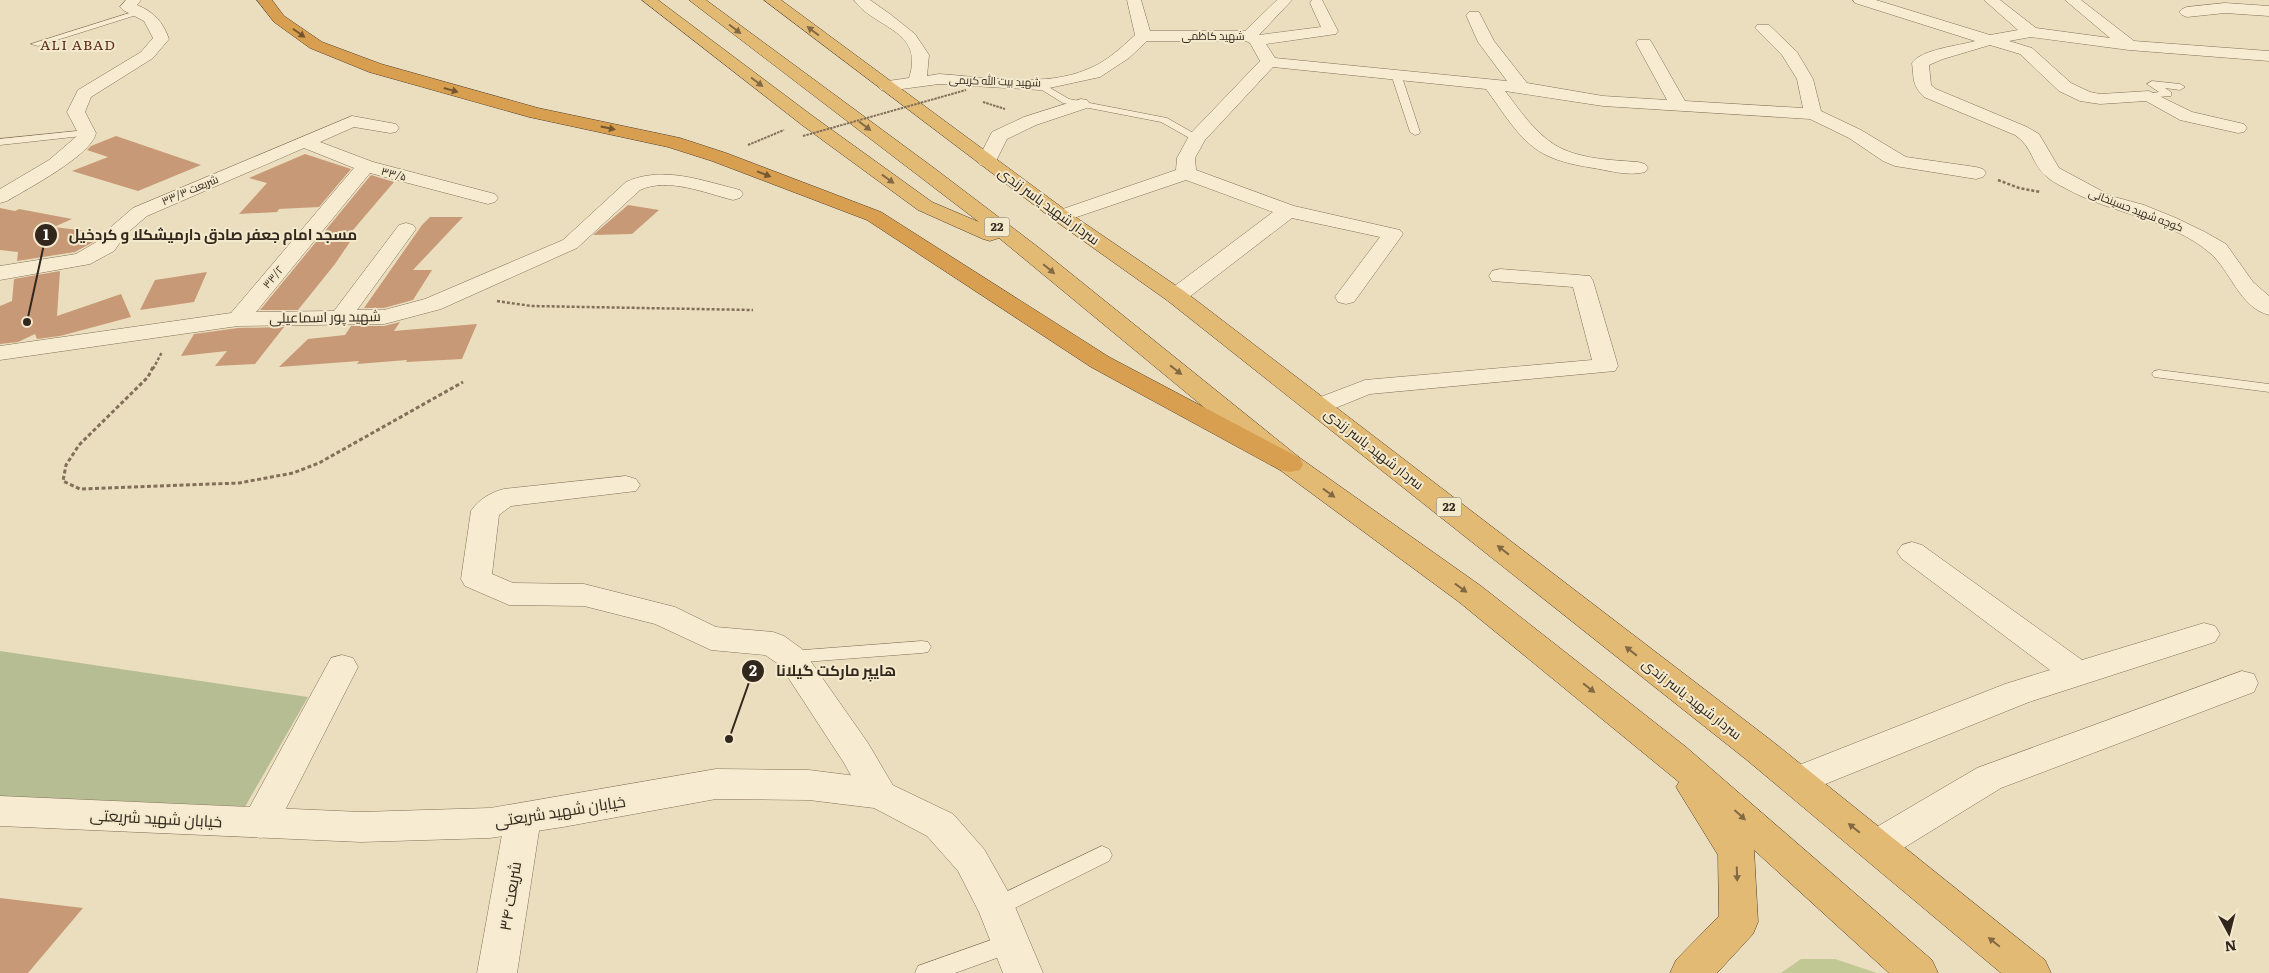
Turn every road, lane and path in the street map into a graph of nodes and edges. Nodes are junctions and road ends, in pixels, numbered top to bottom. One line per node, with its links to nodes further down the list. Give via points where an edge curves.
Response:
1 (264, 0): 46 (highway, one-way to 46, via 278,18 316,45 375,68 535,114 673,142)
2 (648, 0): 40 (highway, one-way to 40)
3 (696, 0): 58 (highway, 22, one-way to 58)
4 (771, 0): 30 (highway, سردار شهید یاسر زندی / 22, one-way to 4)
5 (862, 0): 27 (street, via 909,38 920,52 921,67)
6 (1134, 0): 18 (street)
7 (1285, 0): 19 (street)
8 (1860, 0): 20 (street)
9 (1990, 0): 17 (street)
10 (2072, 0): 23 (street)
11 (1317, 3): 19 (street, via 1330,31)
12 (138, 6): 22 (lane); 42 (street, via 156,24 161,38 147,55 84,94 76,112)
13 (2269, 11): 14 (street, via 2225,8)
14 (2187, 12)
15 (1474, 15): 31 (street, via 1486,42)
16 (1763, 28): 37 (street, via 1789,52 1805,79)
17 (2031, 32): 20 (street); 23 (street)
18 (1143, 36): 19 (street, شهید کاظمی); 28 (street, شهید بیت الله کریمی, via 1123,55 1094,73)
19 (1253, 38): 25 (street, شهید کاظمی)
20 (1988, 40): 34 (street, via 2026,51 2065,88 2086,97); 64 (street, کوچه شهید حسینخانی, via 1975,47 1932,55 1920,63 1923,86 1930,93 2032,138 2052,172 2074,185 2198,236 2218,249 2245,286)
21 (1644, 43): 36 (street)
22 (36, 44)
23 (2129, 45): 24 (street)
24 (2269, 56)
25 (1269, 62): 26 (street); 43 (street)
26 (1396, 74): 29 (street); 41 (lane)
27 (916, 82): 28 (street, شهید بیت الله کریمی, via 939,79); 30 (street, شهید بیت الله کریمی)
28 (1040, 84): 35 (lane, via 1066,101)
29 (1491, 84): 31 (street); 49 (street, via 1542,146 1590,162)
30 (887, 86): 47 (highway, سردار شهید یاسر زندی / 22)
31 (1521, 87): 36 (street, via 1603,101)
32 (2180, 87): 34 (lane, via 2152,84 2168,94)
33 (966, 90): 40 (path, bridge)
34 (2149, 96): 39 (street, via 2186,116)
35 (1081, 104): 43 (lane, via 1164,120); 47 (street, via 1030,121 999,136)
36 (1679, 106): 37 (street)
37 (1813, 114): 51 (street, via 1855,134 1890,158)
38 (390, 128): 45 (street, شریعت ۳۳/۳, via 352,121)
39 (2238, 128)
40 (805, 129): 46 (path); 58 (highway, one-way to 58, via 925,206)
41 (1415, 132)
42 (87, 133): 44 (lane); 53 (street, via 86,138 56,164)
43 (1196, 138): 50 (street, via 1186,158)
44 (0, 142)
45 (304, 142): 48 (street, ۳۳/۵); 59 (street, شریعت ۳۳/۳, via 140,212 106,246 82,259)
46 (719, 157): 74 (highway, one-way to 74, via 874,216 1100,362)
47 (987, 161): 56 (highway, سردار شهید یاسر زندی / 22)
48 (366, 166): 54 (street, ۳۳/۵); 66 (street, ۳۳/۲)
49 (1638, 168)
50 (1186, 173): 55 (street); 56 (street)
51 (1976, 174)
52 (733, 194): 61 (street, شهید پور اسماعیلی, via 661,179 641,180 570,244)
53 (0, 197)
54 (488, 198)
55 (1288, 211): 62 (street); 63 (street, via 1392,234)
56 (1061, 216): 62 (highway, سردار شهید یاسر زندی / 22)
57 (406, 229): 67 (street)
58 (1030, 252): 74 (highway, 22, one-way to 74)
59 (0, 273)
60 (1500, 276): 73 (street, via 1582,281 1606,366 1365,387)
61 (456, 294): 65 (path, via 530,306); 67 (street, شهید پور اسماعیلی, via 433,304 384,317)
62 (1176, 296): 73 (highway, سردار شهید یاسر زندی / 22)
63 (1346, 297)
64 (2269, 308)
65 (753, 310)
66 (238, 318): 67 (street, شهید پور اسماعیلی); 68 (street, شهید پور اسماعیلی)
67 (340, 318)
68 (176, 327): 69 (street, شهید پور اسماعیلی); 71 (path, via 148,377 79,445 66,465 63,481 80,489 239,483 293,473 318,463)
69 (0, 353)
70 (2159, 374): 72 (lane)
71 (463, 382)
72 (2269, 388)
73 (1319, 406): 84 (highway, سردار شهید یاسر زندی / 22, one-way to 73)
74 (1290, 464): 83 (highway, 22, one-way to 83, via 1470,594)
75 (626, 485): 79 (street, via 504,498 485,511 476,579 509,594 584,596 664,615 711,638 773,644)
76 (1912, 552): 81 (street)
77 (2204, 634): 81 (street)
78 (922, 647): 79 (lane)
79 (791, 657): 85 (street)
80 (342, 667): 88 (street)
81 (2078, 674): 84 (street, via 2017,693)
82 (2242, 683): 89 (street, via 1988,778)
83 (1674, 757): 95 (highway, one-way to 95, via 1736,852 1739,922); 96 (highway, 22, one-way to 96)
84 (1796, 781): 89 (highway, سردار شهید یاسر زندی / 22, one-way to 84)
85 (880, 794): 87 (street, خیابان شهید شریعتی, via 809,785 716,784); 91 (street, خیابان شهید شریعتی, via 940,826 971,860)
86 (0, 811): 88 (street, خیابان شهید شریعتی)
87 (523, 818): 88 (street, خیابان شهید شریعتی, via 490,823 360,827); 93 (street, شریعت ۳۴)
88 (260, 823)
89 (1876, 846): 97 (highway, سردار شهید یاسر زندی / 22, one-way to 89)
90 (1102, 855): 91 (lane)
91 (996, 907): 92 (street, خیابان شهید شریعتی)
92 (1017, 958): 94 (lane)
93 (497, 973)
94 (926, 973)
95 (1690, 973)
96 (1918, 973)
97 (2031, 973)

